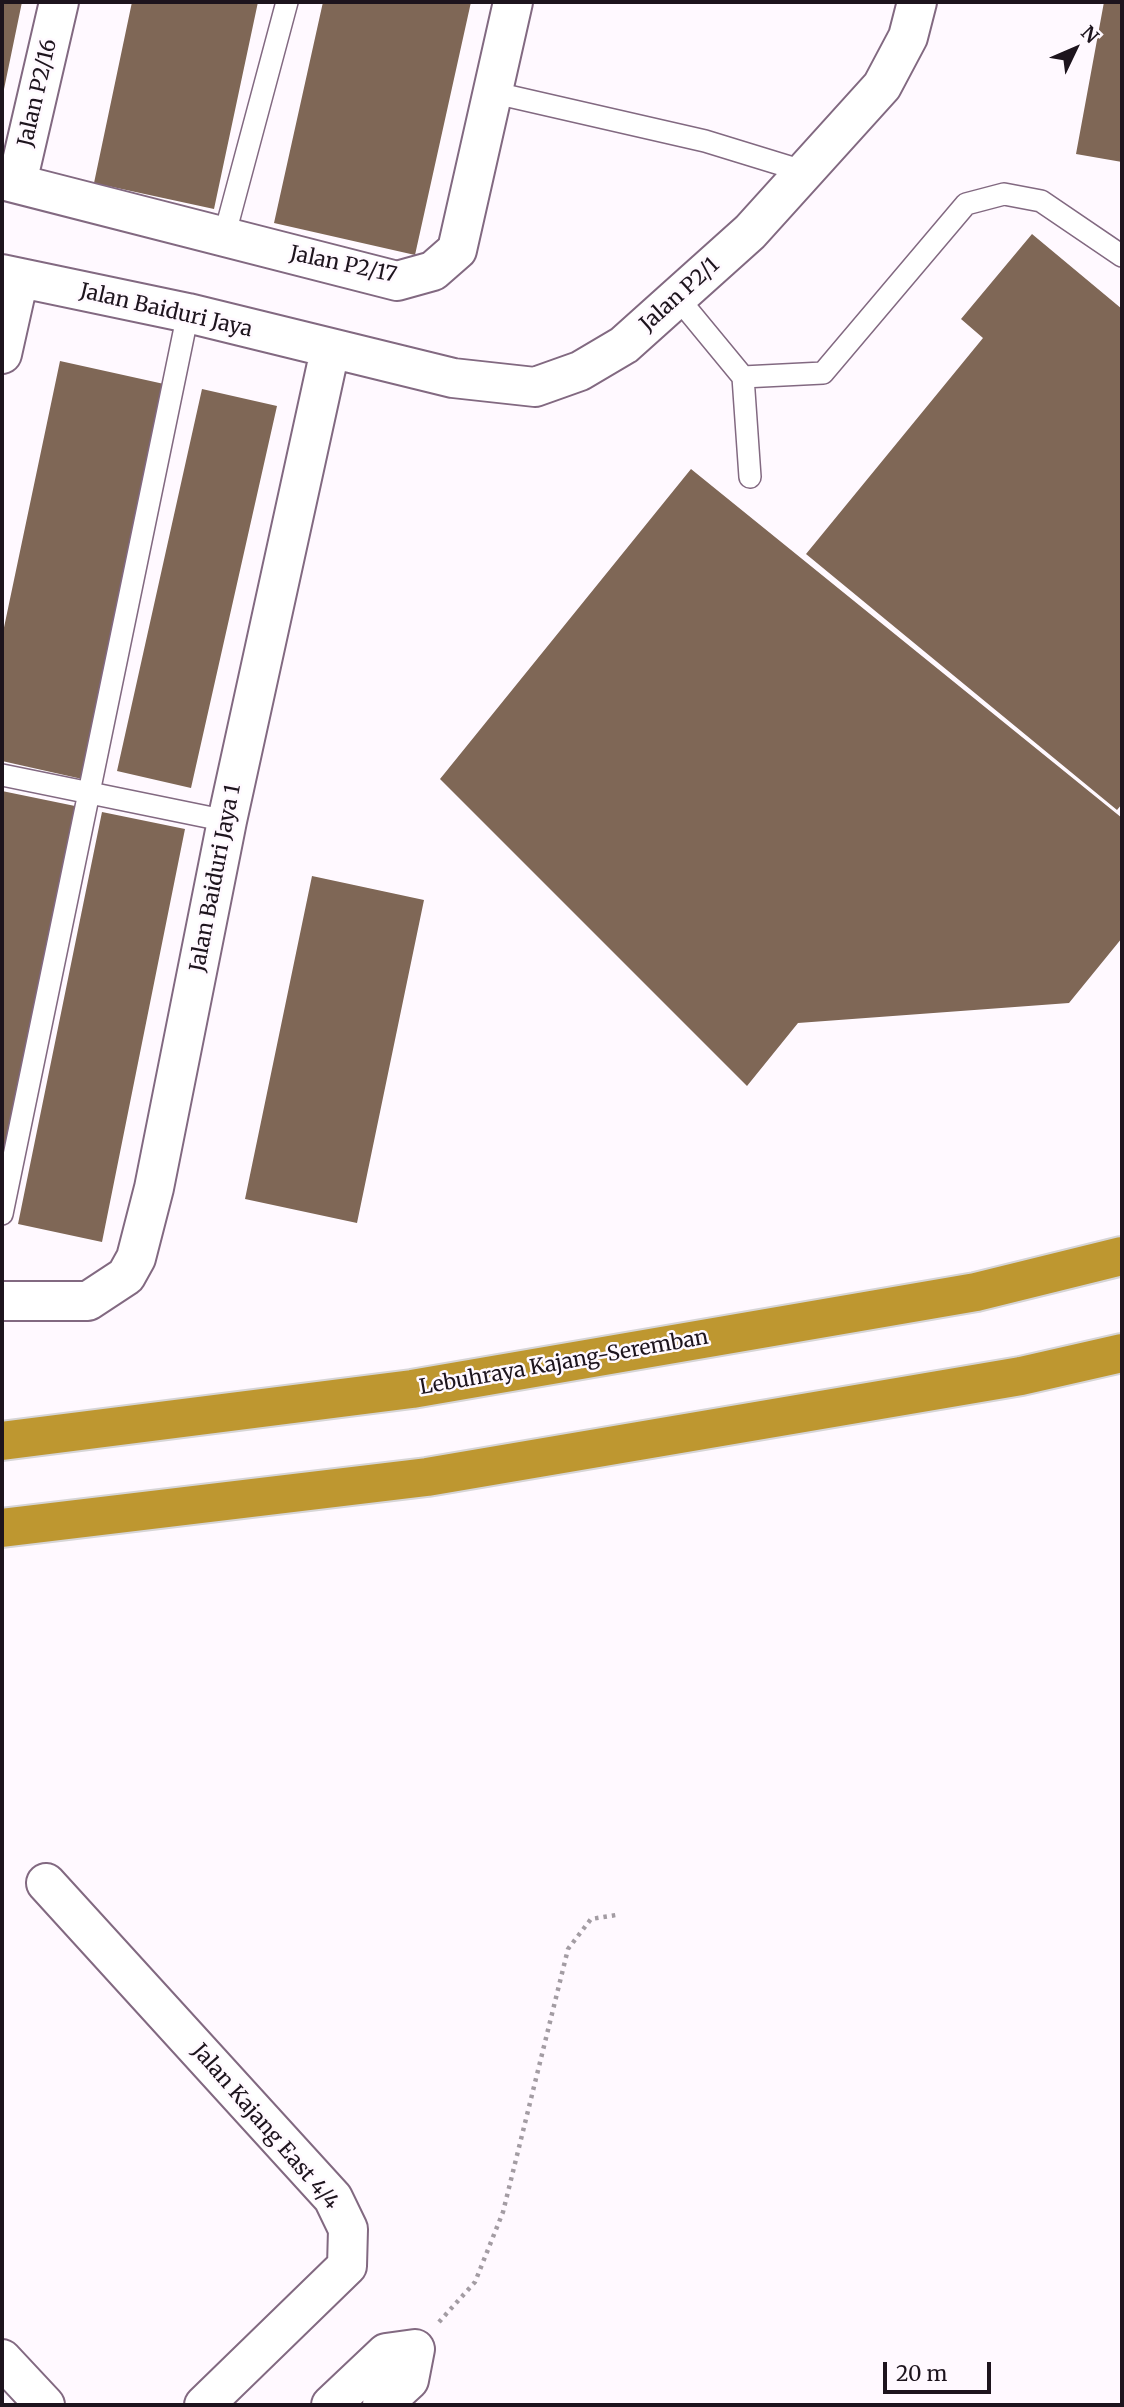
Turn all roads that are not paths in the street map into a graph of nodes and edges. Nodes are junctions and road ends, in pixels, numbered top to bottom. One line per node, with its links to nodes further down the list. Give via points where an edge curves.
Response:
1 (59, 2): 7 (street, Jalan P2/16)
2 (287, 2): 8 (lane)
3 (513, 2): 5 (street, Jalan P2/17)
4 (917, 2): 6 (street, Jalan P2/1, via 908,37 882,86)
5 (491, 92): 6 (lane, via 705,141); 8 (street, Jalan P2/17, via 457,250 433,271 397,281)
6 (806, 172): 11 (street, Jalan P2/1, via 750,232)
7 (9, 182): 8 (street, Jalan P2/17)
8 (224, 237)
9 (1122, 256): 15 (lane, via 1041,201 1004,194 966,204 823,373)
10 (10, 276): 12 (street, Jalan Baiduri Jaya); 14 (street)
11 (677, 297): 13 (street, Jalan P2/1, via 624,345 580,371 535,387 453,378); 15 (lane)
12 (188, 313): 13 (street, Jalan Baiduri Jaya); 18 (lane)
13 (330, 350): 19 (street, Jalan Baiduri Jaya 1)
14 (2, 354)
15 (743, 376): 16 (lane)
16 (750, 477)
17 (2, 775): 18 (lane)
18 (89, 794): 19 (lane); 20 (lane)
19 (227, 821): 22 (street, Jalan Baiduri Jaya 1, via 136,1258 126,1276 88,1301)
20 (2, 1214)
21 (1122, 1256): 24 (highway, Lebuhraya Kajang-Seremban, via 976,1292 412,1389)
22 (2, 1301)
23 (1122, 1353): 25 (highway, via 1021,1376 427,1477)
24 (2, 1441)
25 (2, 1528)
26 (46, 1883): 29 (street, Jalan Kajang East 4/4, via 333,2198 348,2229 347,2266)
27 (2, 2359): 28 (street)
28 (45, 2405)
29 (204, 2405)
30 (331, 2405): 31 (street, via 386,2353 415,2349 409,2380)
31 (382, 2405)

